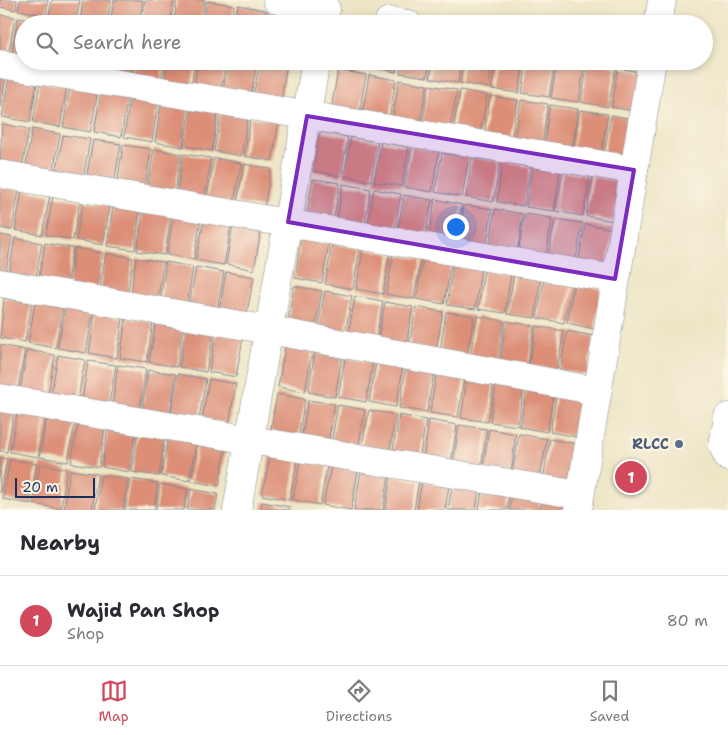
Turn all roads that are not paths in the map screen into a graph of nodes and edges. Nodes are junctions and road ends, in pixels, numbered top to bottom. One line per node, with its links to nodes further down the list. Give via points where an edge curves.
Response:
1 (277, 0): 3 (street)
2 (662, 0): 4 (street)
3 (325, 11)
4 (660, 15)
5 (0, 64): 6 (street)
6 (15, 67)
7 (35, 70): 10 (street)
8 (315, 70): 10 (street)
9 (650, 70): 11 (street)
10 (307, 116): 11 (street); 13 (street)
11 (634, 170): 14 (street)
12 (0, 174): 13 (street)
13 (288, 222): 14 (street); 16 (street)
14 (615, 279): 17 (street)
15 (0, 284): 16 (street)
16 (269, 330): 17 (street); 20 (street)
17 (597, 391): 22 (street)
18 (0, 398): 20 (street)
19 (728, 417): 21 (street, via 723,446)
20 (250, 440): 22 (street); 23 (street)
21 (728, 458)
22 (579, 503)
23 (237, 510)

